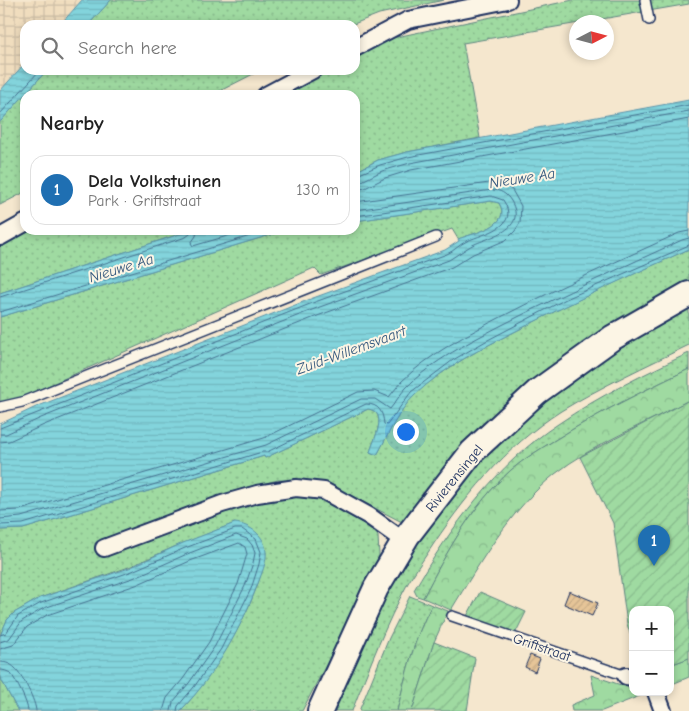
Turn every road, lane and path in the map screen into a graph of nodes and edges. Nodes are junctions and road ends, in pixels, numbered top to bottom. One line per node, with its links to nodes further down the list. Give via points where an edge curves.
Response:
1 (508, 0): 4 (street, via 408,20)
2 (645, 0): 3 (lane)
3 (649, 20)
4 (360, 45)
5 (304, 75): 6 (street)
6 (275, 90)
7 (20, 226): 8 (street)
8 (0, 237)
9 (436, 237): 11 (lane, via 22,402)
10 (689, 294): 12 (main road, Rivierensingel, via 612,338 537,392 472,452)
11 (0, 407)
12 (404, 541): 13 (street, via 324,490 296,488 222,504); 17 (main road, Rivierensingel, via 376,588)
13 (104, 548)
14 (452, 616): 15 (lane, Griftstraat)
15 (629, 677)
16 (658, 696): 18 (street)
17 (320, 711)
18 (664, 711)

